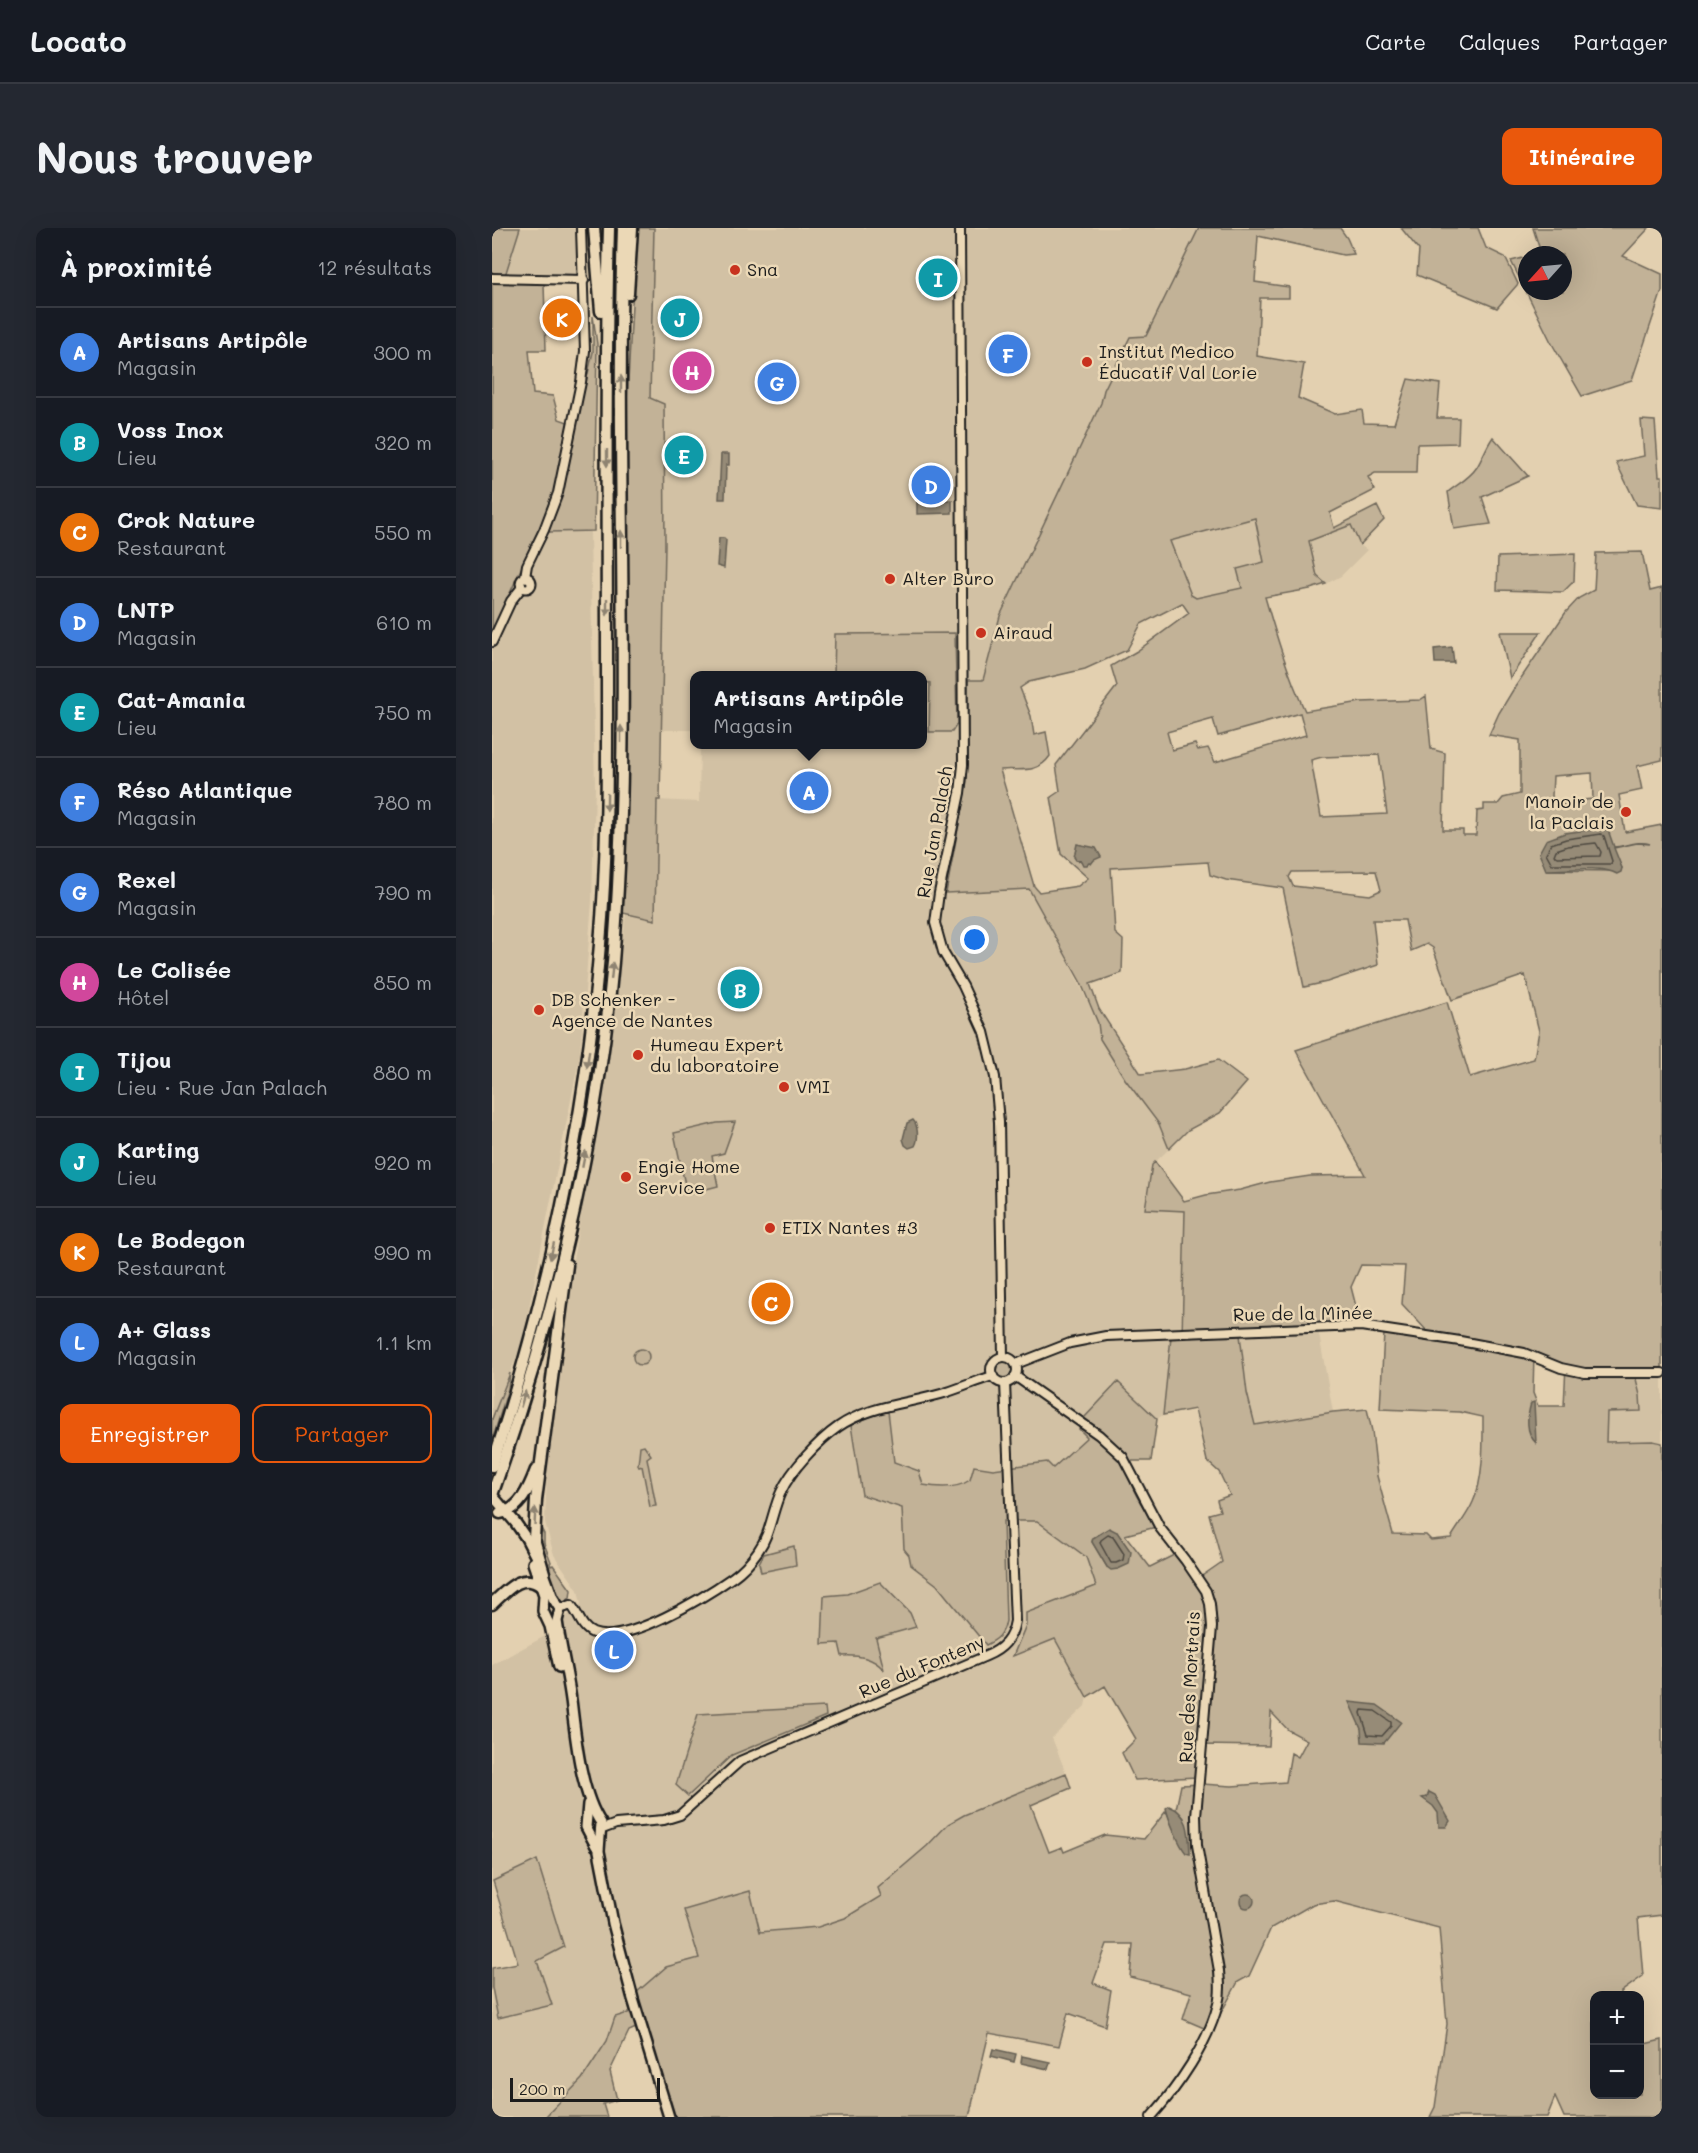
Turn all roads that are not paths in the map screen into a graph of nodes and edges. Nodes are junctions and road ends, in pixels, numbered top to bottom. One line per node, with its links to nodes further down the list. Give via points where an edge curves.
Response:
1 (581, 228): 8 (street)
2 (594, 228): 10 (highway, via 603,330 603,397)
3 (609, 228): 10 (highway)
4 (623, 228): 9 (highway)
5 (632, 228): 9 (highway, via 625,344)
6 (960, 228): 13 (street, Rue Jan Palach, via 963,765 935,923 943,952 984,1032 995,1077)
7 (492, 278): 8 (street)
8 (584, 280): 11 (street, via 585,351 558,493 527,565 525,577 531,584 522,587 511,601)
9 (621, 346): 12 (highway, one-way to 9, via 601,1061 617,908)
10 (607, 400): 20 (highway, one-way to 20, via 606,836 593,1021 559,1224 535,1323)
11 (492, 642)
12 (574, 1206): 19 (highway, via 577,1214 561,1299); 21 (highway, one-way to 12, via 537,1355)
13 (1003, 1356): 14 (street); 16 (street, via 992,1364)
14 (1016, 1364): 15 (street, Rue de la Minée, via 1070,1343 1106,1336 1361,1326 1524,1353 1585,1373); 17 (street)
15 (1662, 1373)
16 (993, 1376): 18 (street); 28 (street, via 940,1395 873,1410 838,1427 789,1477 770,1528 746,1566 660,1621 617,1633 596,1634 586,1629 571,1605)
17 (1015, 1376): 18 (street); 33 (street, Rue des Mortrais, via 1118,1451 1160,1528 1209,1598 1212,1627 1196,1816 1220,1991 1218,2005 1190,2065)
18 (1005, 1383): 31 (street, Rue du Fonteny, via 1015,1621 1004,1645 745,1758 680,1815)
19 (541, 1458): 23 (highway, via 524,1496 513,1508); 24 (highway, one-way to 19, via 534,1539)
20 (492, 1466)
21 (492, 1495): 23 (main road)
22 (492, 1504): 23 (main road)
23 (503, 1511): 24 (main road, via 526,1538); 25 (main road, via 533,1563)
24 (544, 1573): 28 (main road)
25 (541, 1586): 26 (highway, via 526,1579); 27 (main road)
26 (492, 1604)
27 (544, 1605): 28 (main road, via 549,1602); 29 (main road)
28 (557, 1609): 29 (main road, via 552,1619); 30 (main road)
29 (547, 1617): 30 (main road)
30 (573, 1719): 31 (main road)
31 (596, 1826): 32 (main road, via 623,1965)
32 (669, 2117)
33 (1151, 2117)

